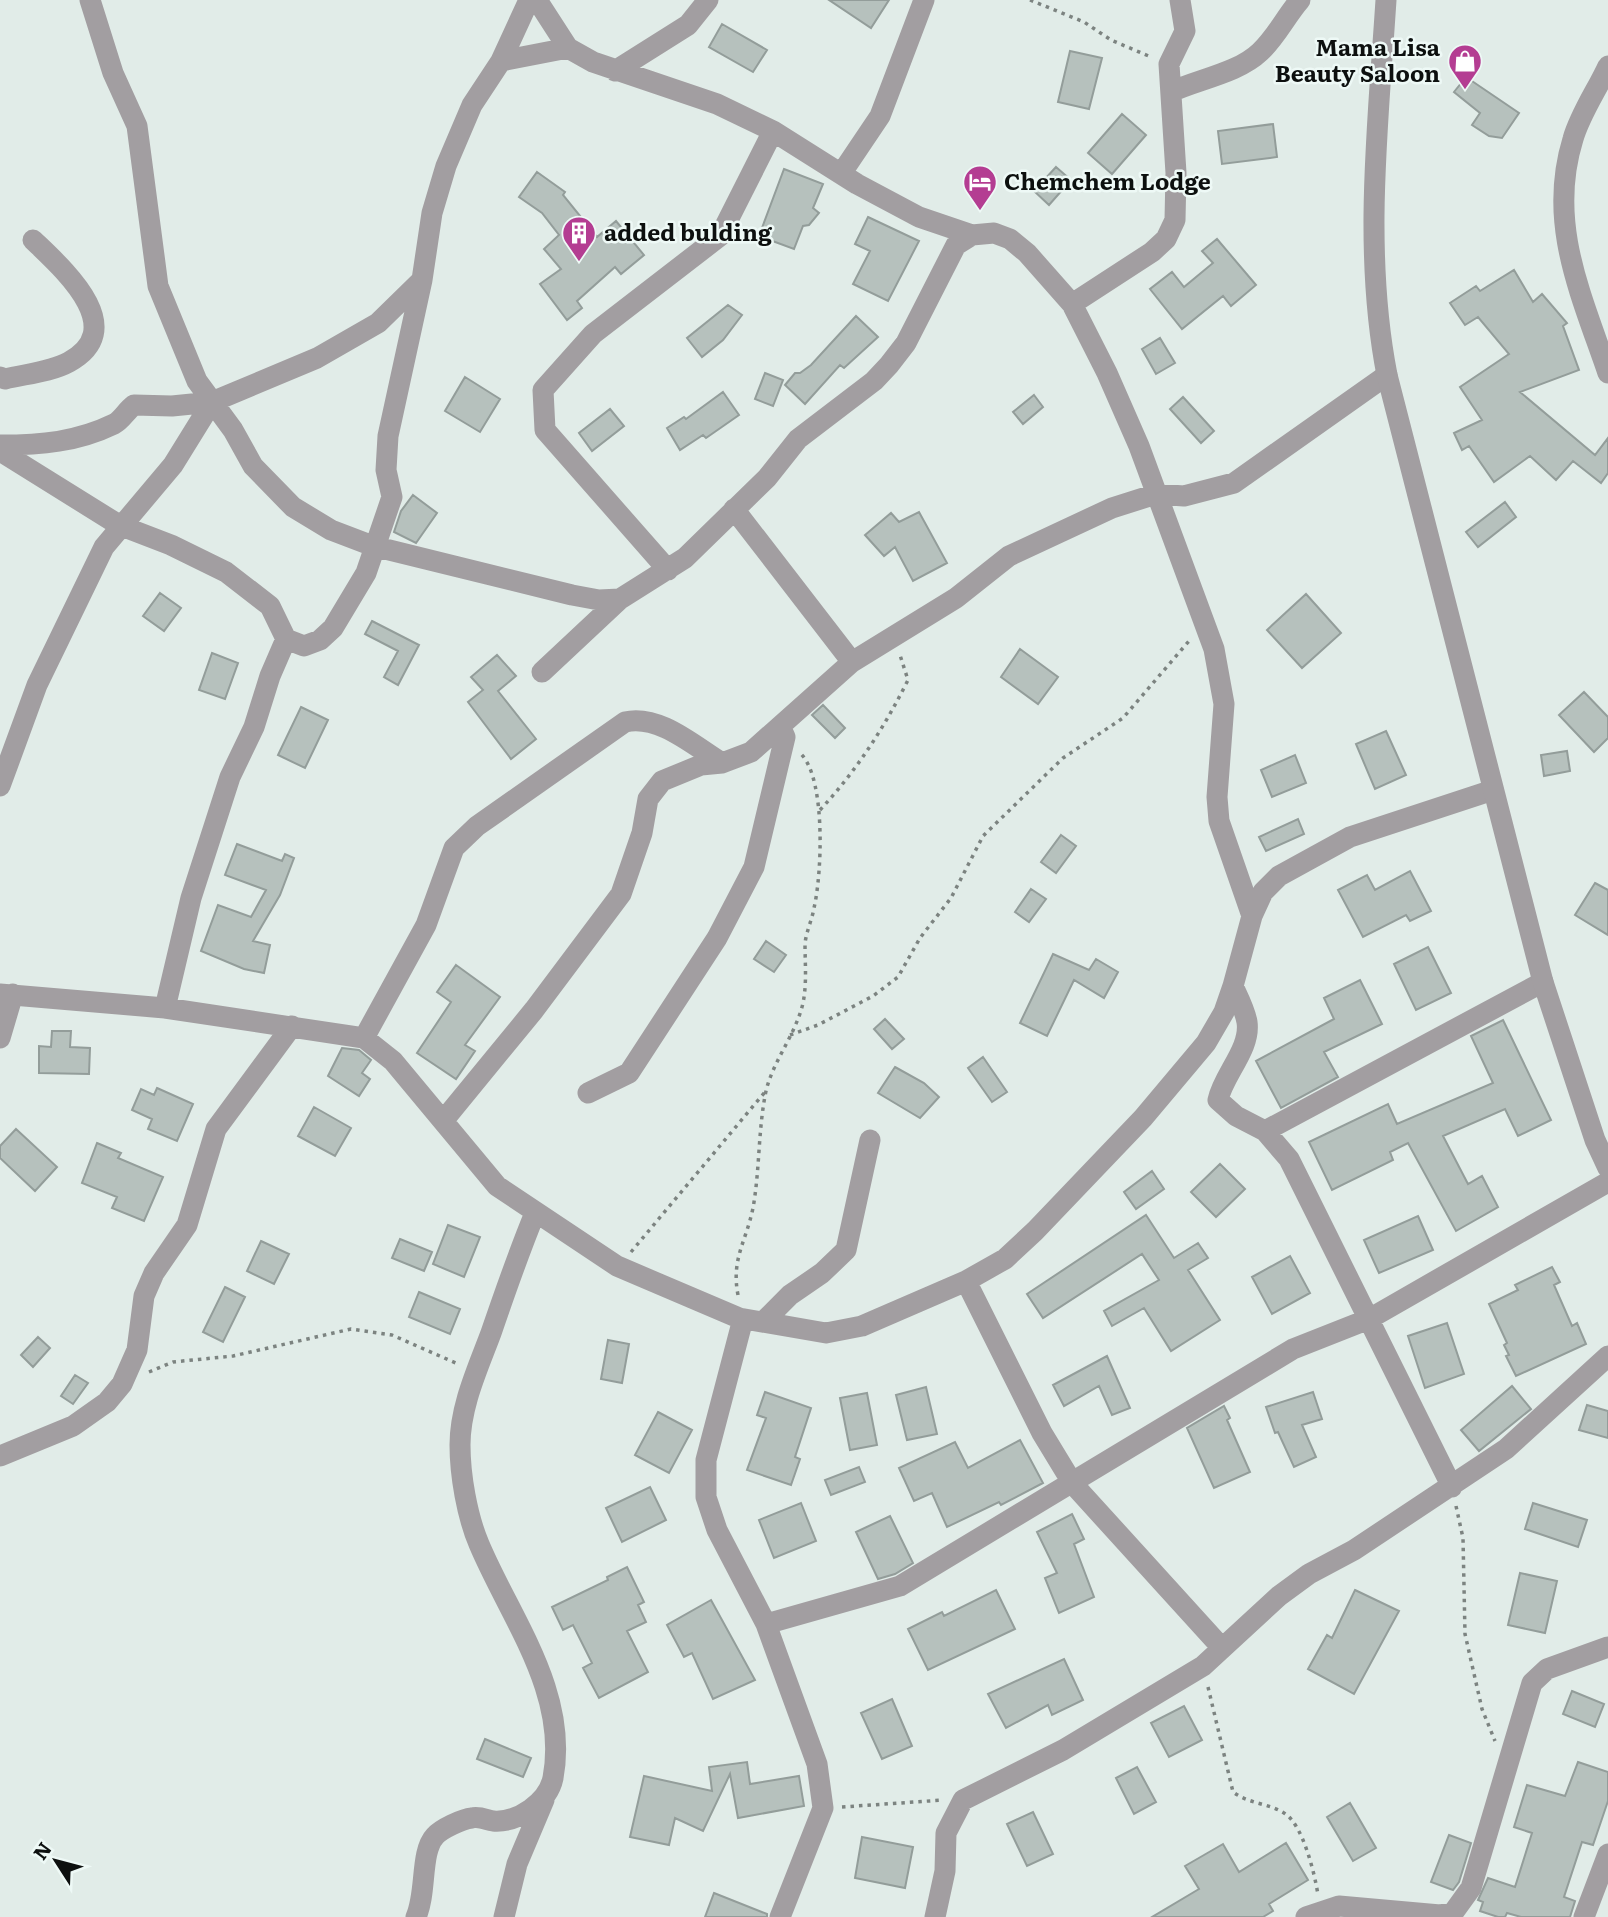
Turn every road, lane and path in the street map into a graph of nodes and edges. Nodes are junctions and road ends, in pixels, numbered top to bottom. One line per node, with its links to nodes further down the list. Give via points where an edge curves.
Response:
1 (90, 0): 25 (street, via 113,73 137,126 158,286 197,381)
2 (529, 0): 11 (street)
3 (537, 0): 10 (street)
4 (708, 0): 14 (street, via 688,25)
5 (924, 0): 17 (street, via 880,116)
6 (1030, 0): 12 (path)
7 (1180, 0): 12 (street, via 1185,31)
8 (1300, 0): 15 (street, via 1282,29 1258,54)
9 (1387, 0): 23 (street, via 1375,169 1376,321)
10 (568, 48): 11 (street); 14 (street)
11 (501, 61): 20 (street, via 472,104 446,166 432,213)
12 (1169, 64): 15 (street)
13 (1608, 66): 22 (street, via 1574,135 1563,174 1562,210 1572,267)
14 (615, 71): 16 (street, via 717,104)
15 (1171, 92): 21 (street, via 1176,185 1175,220 1167,239)
16 (773, 131): 17 (street); 32 (street, via 720,236 593,334 543,390 545,430)
17 (841, 174): 18 (street, via 919,217)
18 (972, 234): 21 (street, via 993,233 1010,239); 29 (street, via 956,245 906,343 889,365 874,382 798,439)
19 (33, 240): 24 (street, via 88,302 95,327 87,346 69,362)
20 (422, 280): 25 (street, via 378,323 317,358); 31 (street, via 388,436 386,470 392,497)
21 (1072, 304): 28 (street, via 1107,373)
22 (1608, 373)
23 (1387, 375): 28 (street, via 1234,483 1184,496); 42 (street)
24 (0, 377)
25 (212, 402): 26 (street, via 134,405 113,425 81,439); 30 (street, via 173,464); 31 (street, via 253,466 277,493 331,530)
26 (0, 445)
27 (0, 451): 30 (street)
28 (1156, 494): 34 (street); 35 (street, via 1112,508 1009,556 957,598)
29 (734, 509): 32 (street); 37 (street)
30 (119, 525): 36 (street, via 226,572 270,606); 41 (street, via 37,685)
31 (373, 546): 33 (street, via 572,595); 36 (street, via 366,573 332,628 320,640 304,646)
32 (668, 570): 33 (street)
33 (620, 599): 38 (street)
34 (1204, 623): 44 (street, via 1223,684 1219,821); 50 (path, via 1124,718 1063,758 983,836 951,898 898,977 873,996)
35 (894, 636): 37 (street); 43 (path, via 908,680 872,747)
36 (286, 639): 48 (street, via 230,777 188,909)
37 (852, 662): 39 (street)
38 (542, 672)
39 (783, 733): 40 (street); 43 (path, via 808,761); 54 (street, via 754,867 718,938 629,1073)
40 (722, 762): 52 (street, via 671,731 633,720 477,825 454,848 426,925); 55 (street, via 662,781 648,799 642,833 621,894)
41 (0, 786)
42 (1493, 790): 44 (street, via 1350,838 1279,876 1263,892); 45 (street)
43 (820, 810): 50 (path, via 821,853 805,944 807,970 802,1005)
44 (1252, 916): 46 (street)
45 (1543, 982): 56 (street); 57 (street)
46 (1233, 986): 56 (street, via 1247,1023 1245,1039 1218,1100); 63 (street, via 1206,1042 1143,1118 1005,1259)
47 (6, 994): 48 (street); 51 (street)
48 (165, 1008): 49 (street)
49 (292, 1026): 52 (street); 69 (street, via 216,1129 187,1225 144,1296 137,1350)
50 (790, 1035): 53 (path)
51 (0, 1038)
52 (364, 1038): 55 (street, via 393,1060)
53 (766, 1090): 62 (path, via 646,1238); 64 (path, via 758,1179 735,1261)
54 (588, 1093)
55 (443, 1121): 61 (street, via 497,1186)
56 (1265, 1131): 65 (street, via 1289,1159)
57 (1602, 1134): 59 (street)
58 (870, 1140): 66 (street, via 846,1250)
59 (1608, 1168)
60 (1608, 1182): 65 (street)
61 (535, 1213): 62 (street); 68 (street)
62 (617, 1266): 64 (street)
63 (966, 1281): 66 (street, via 850,1328 826,1332); 71 (street, via 1042,1433)
64 (741, 1319): 66 (street); 73 (street, via 704,1482 717,1530)
65 (1369, 1319): 71 (street, via 1293,1349); 72 (street)
66 (764, 1321)
67 (1608, 1356): 72 (street, via 1506,1449)
68 (475, 1371): 69 (path, via 392,1335 351,1329 233,1356 173,1362); 78 (street, via 460,1444 466,1493 478,1542 522,1628 547,1692 556,1754)
69 (121, 1384): 70 (street, via 107,1402 73,1426)
70 (0, 1456)
71 (1073, 1484): 73 (street, via 900,1586); 75 (street)
72 (1452, 1487): 75 (street, via 1309,1574); 77 (path, via 1463,1538 1465,1634 1490,1734)
73 (766, 1624): 80 (street, via 817,1764)
74 (1608, 1647): 77 (street, via 1547,1670 1532,1683)
75 (1222, 1648): 76 (street)
76 (1203, 1666): 79 (street, via 1063,1750); 84 (path, via 1233,1792 1255,1805 1287,1814 1295,1825 1314,1870)
77 (1507, 1762): 85 (street, via 1471,1888 1453,1913)
78 (546, 1796): 81 (street, via 522,1814); 82 (street)
79 (962, 1800): 80 (path); 89 (street, via 946,1833 945,1871)
80 (823, 1808): 88 (street)
81 (495, 1821): 82 (street); 86 (street, via 473,1817 437,1834 426,1847 423,1900)
82 (522, 1852): 87 (street)
83 (1608, 1854): 90 (street)
84 (1313, 1914): 85 (street, via 1339,1906 1360,1906)
85 (1442, 1916)
86 (416, 1917)
87 (504, 1917)
88 (780, 1917)
89 (934, 1917)
90 (1584, 1917)

